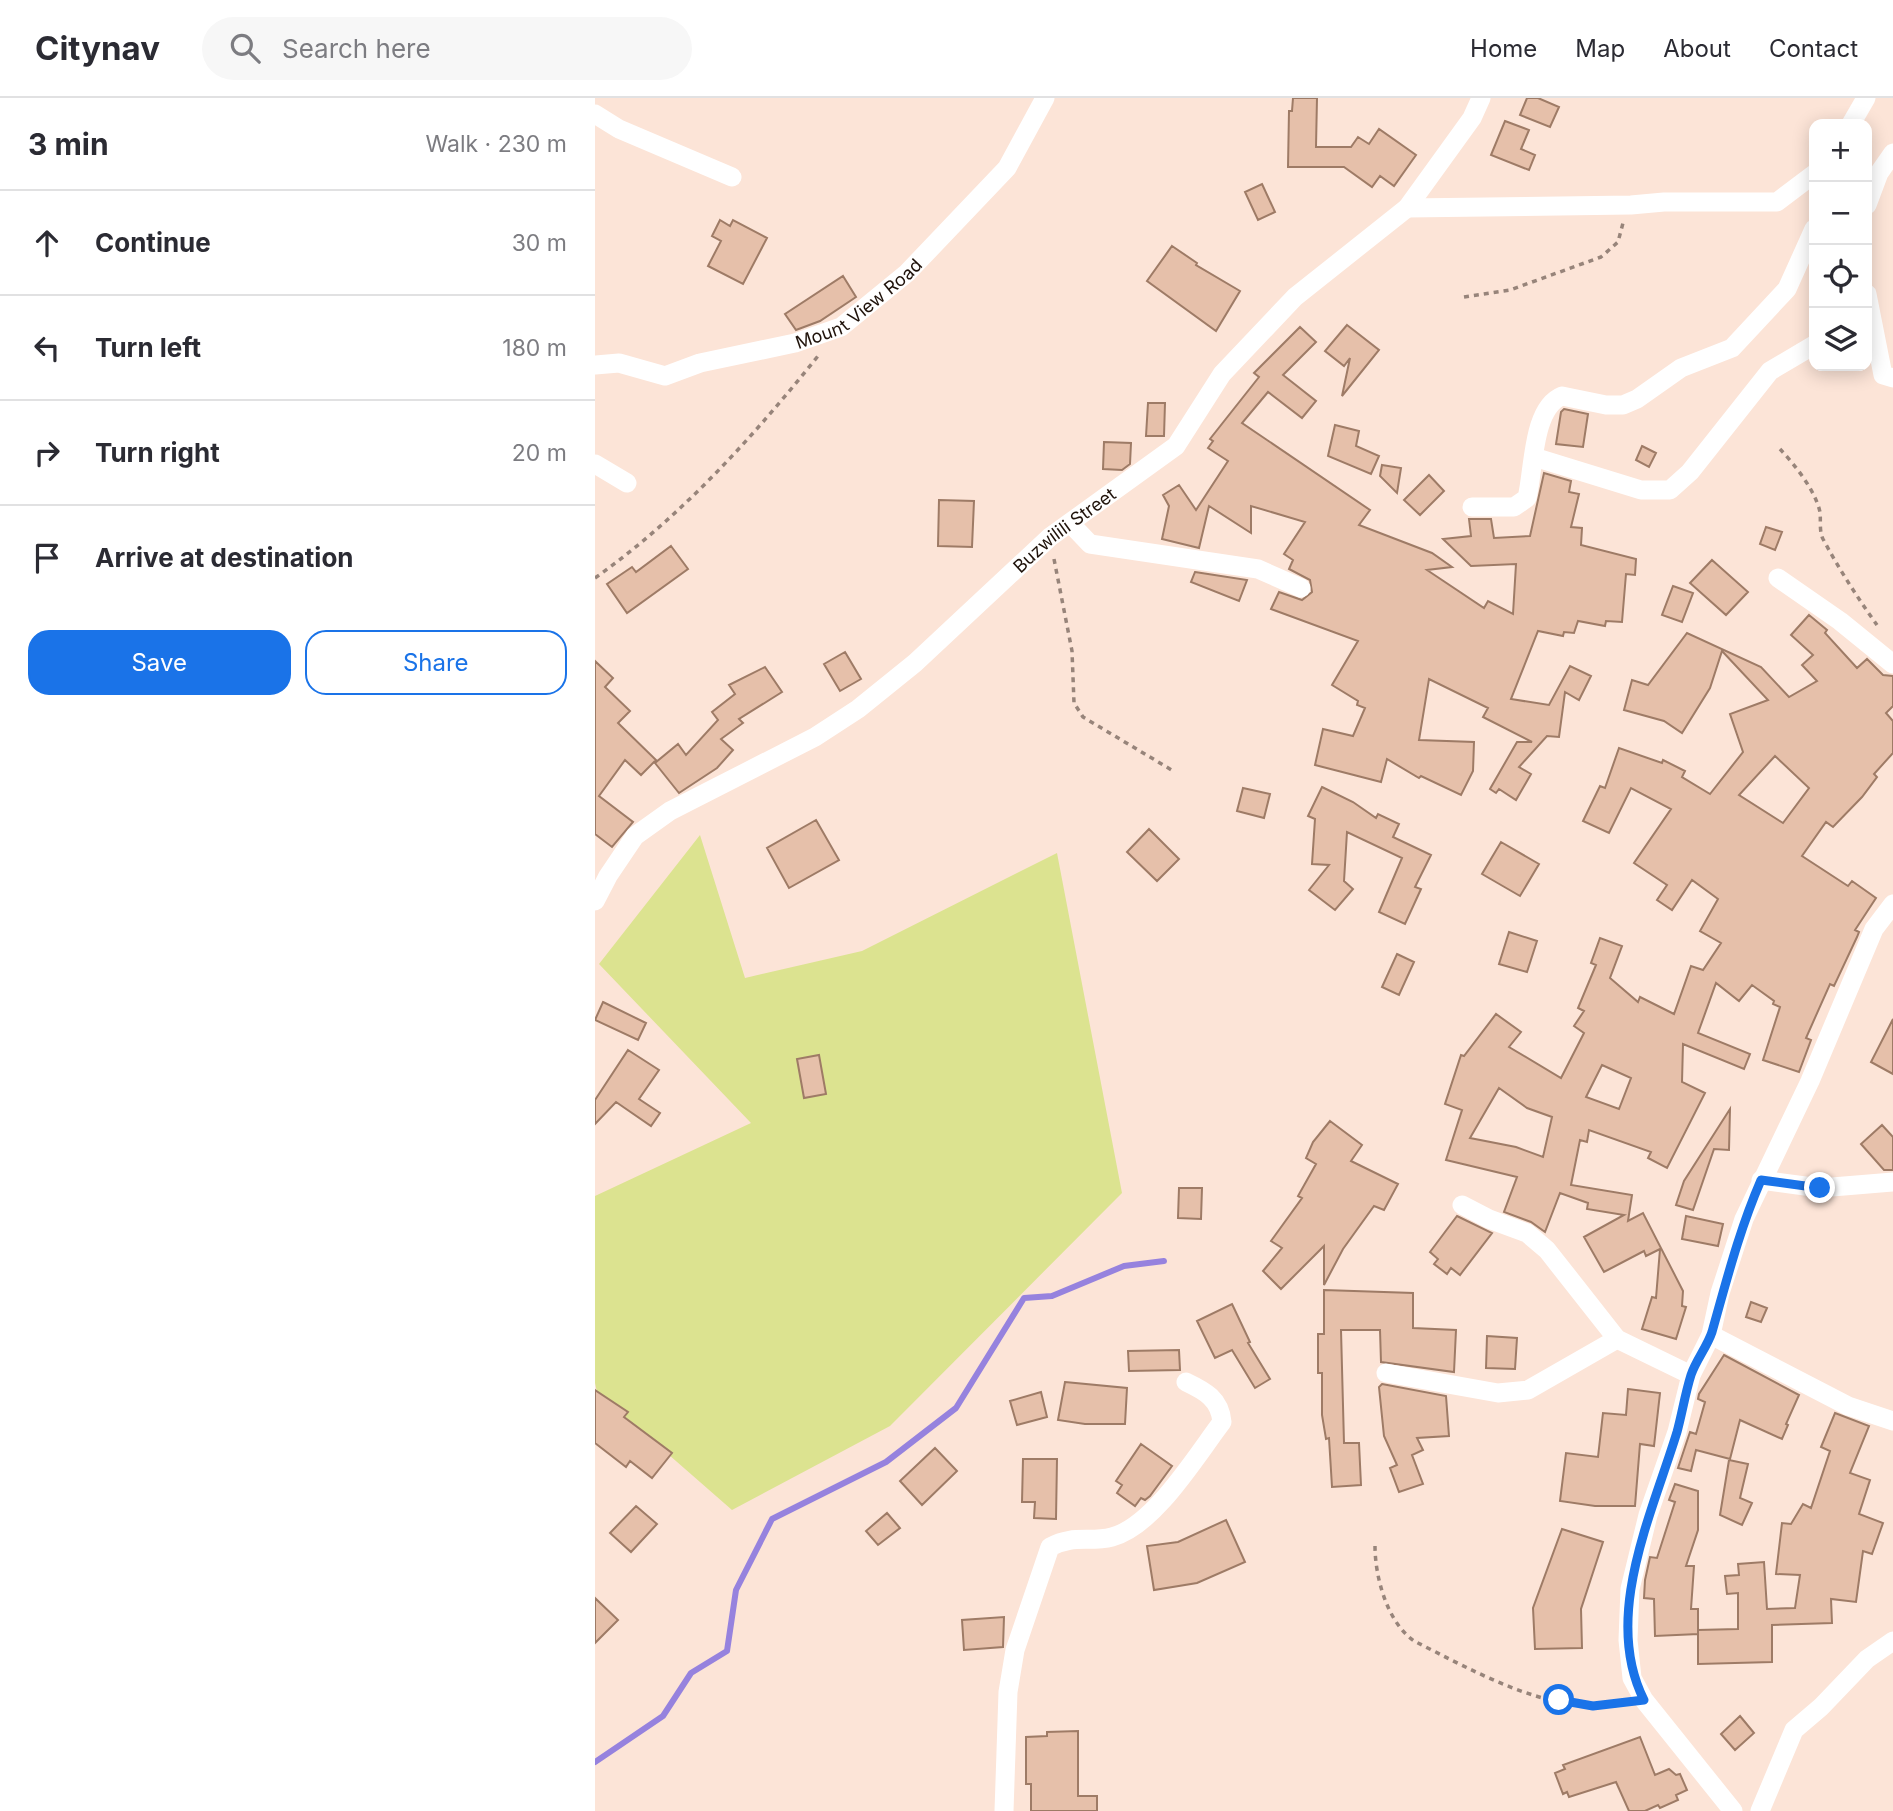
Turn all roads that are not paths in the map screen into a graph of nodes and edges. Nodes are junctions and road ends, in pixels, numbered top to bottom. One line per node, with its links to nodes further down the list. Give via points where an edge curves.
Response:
1 (1045, 98): 14 (street, Mount View Road, via 1007,168 907,273 841,327 666,376 619,363)
2 (1481, 98): 10 (street, Buzwilili Street, via 1472,118)
3 (1866, 98): 5 (street)
4 (595, 114): 7 (street, via 619,129)
5 (1854, 119)
6 (1893, 153): 9 (street)
7 (732, 177)
8 (1809, 178): 10 (street, via 1777,202)
9 (1872, 192)
10 (1407, 208): 20 (street, Buzwilili Street, via 1295,297 1222,374 1176,446)
11 (1809, 240): 16 (street, via 1787,289 1732,348 1681,368 1623,405 1562,396 1555,399 1542,419)
12 (1869, 308): 15 (street, via 1878,362 1883,375)
13 (1809, 348): 16 (street, via 1770,372 1690,472 1670,489 1641,490)
14 (595, 365)
15 (1893, 378)
16 (1534, 457): 19 (street, via 1522,504)
17 (595, 464): 18 (street)
18 (627, 483)
19 (1472, 507)
20 (1070, 523): 22 (street, via 1090,544 1258,569); 24 (street, Buzwilili Street, via 858,709 765,764 682,805 635,836)
21 (1778, 578): 23 (street)
22 (1301, 588)
23 (1893, 664)
24 (595, 901)
25 (1893, 904): 26 (street, via 1874,929 1810,1081)
26 (1761, 1180): 27 (street, via 1820,1188); 29 (street, via 1720,1293)
27 (1893, 1182)
28 (1462, 1205): 30 (street, via 1538,1241)
29 (1711, 1335): 32 (street); 34 (street, via 1848,1406)
30 (1617, 1339): 31 (street, via 1528,1390 1498,1393); 32 (street)
31 (1386, 1373)
32 (1691, 1375): 37 (street, via 1630,1589 1628,1640 1632,1678 1644,1700)
33 (1186, 1382): 36 (street, via 1206,1391 1221,1407 1222,1422 1145,1520 1112,1537 1065,1538 1050,1547 1015,1650)
34 (1893, 1421)
35 (1893, 1641): 38 (street, via 1867,1659 1794,1730)
36 (1004, 1811)
37 (1733, 1811)
38 (1761, 1811)

